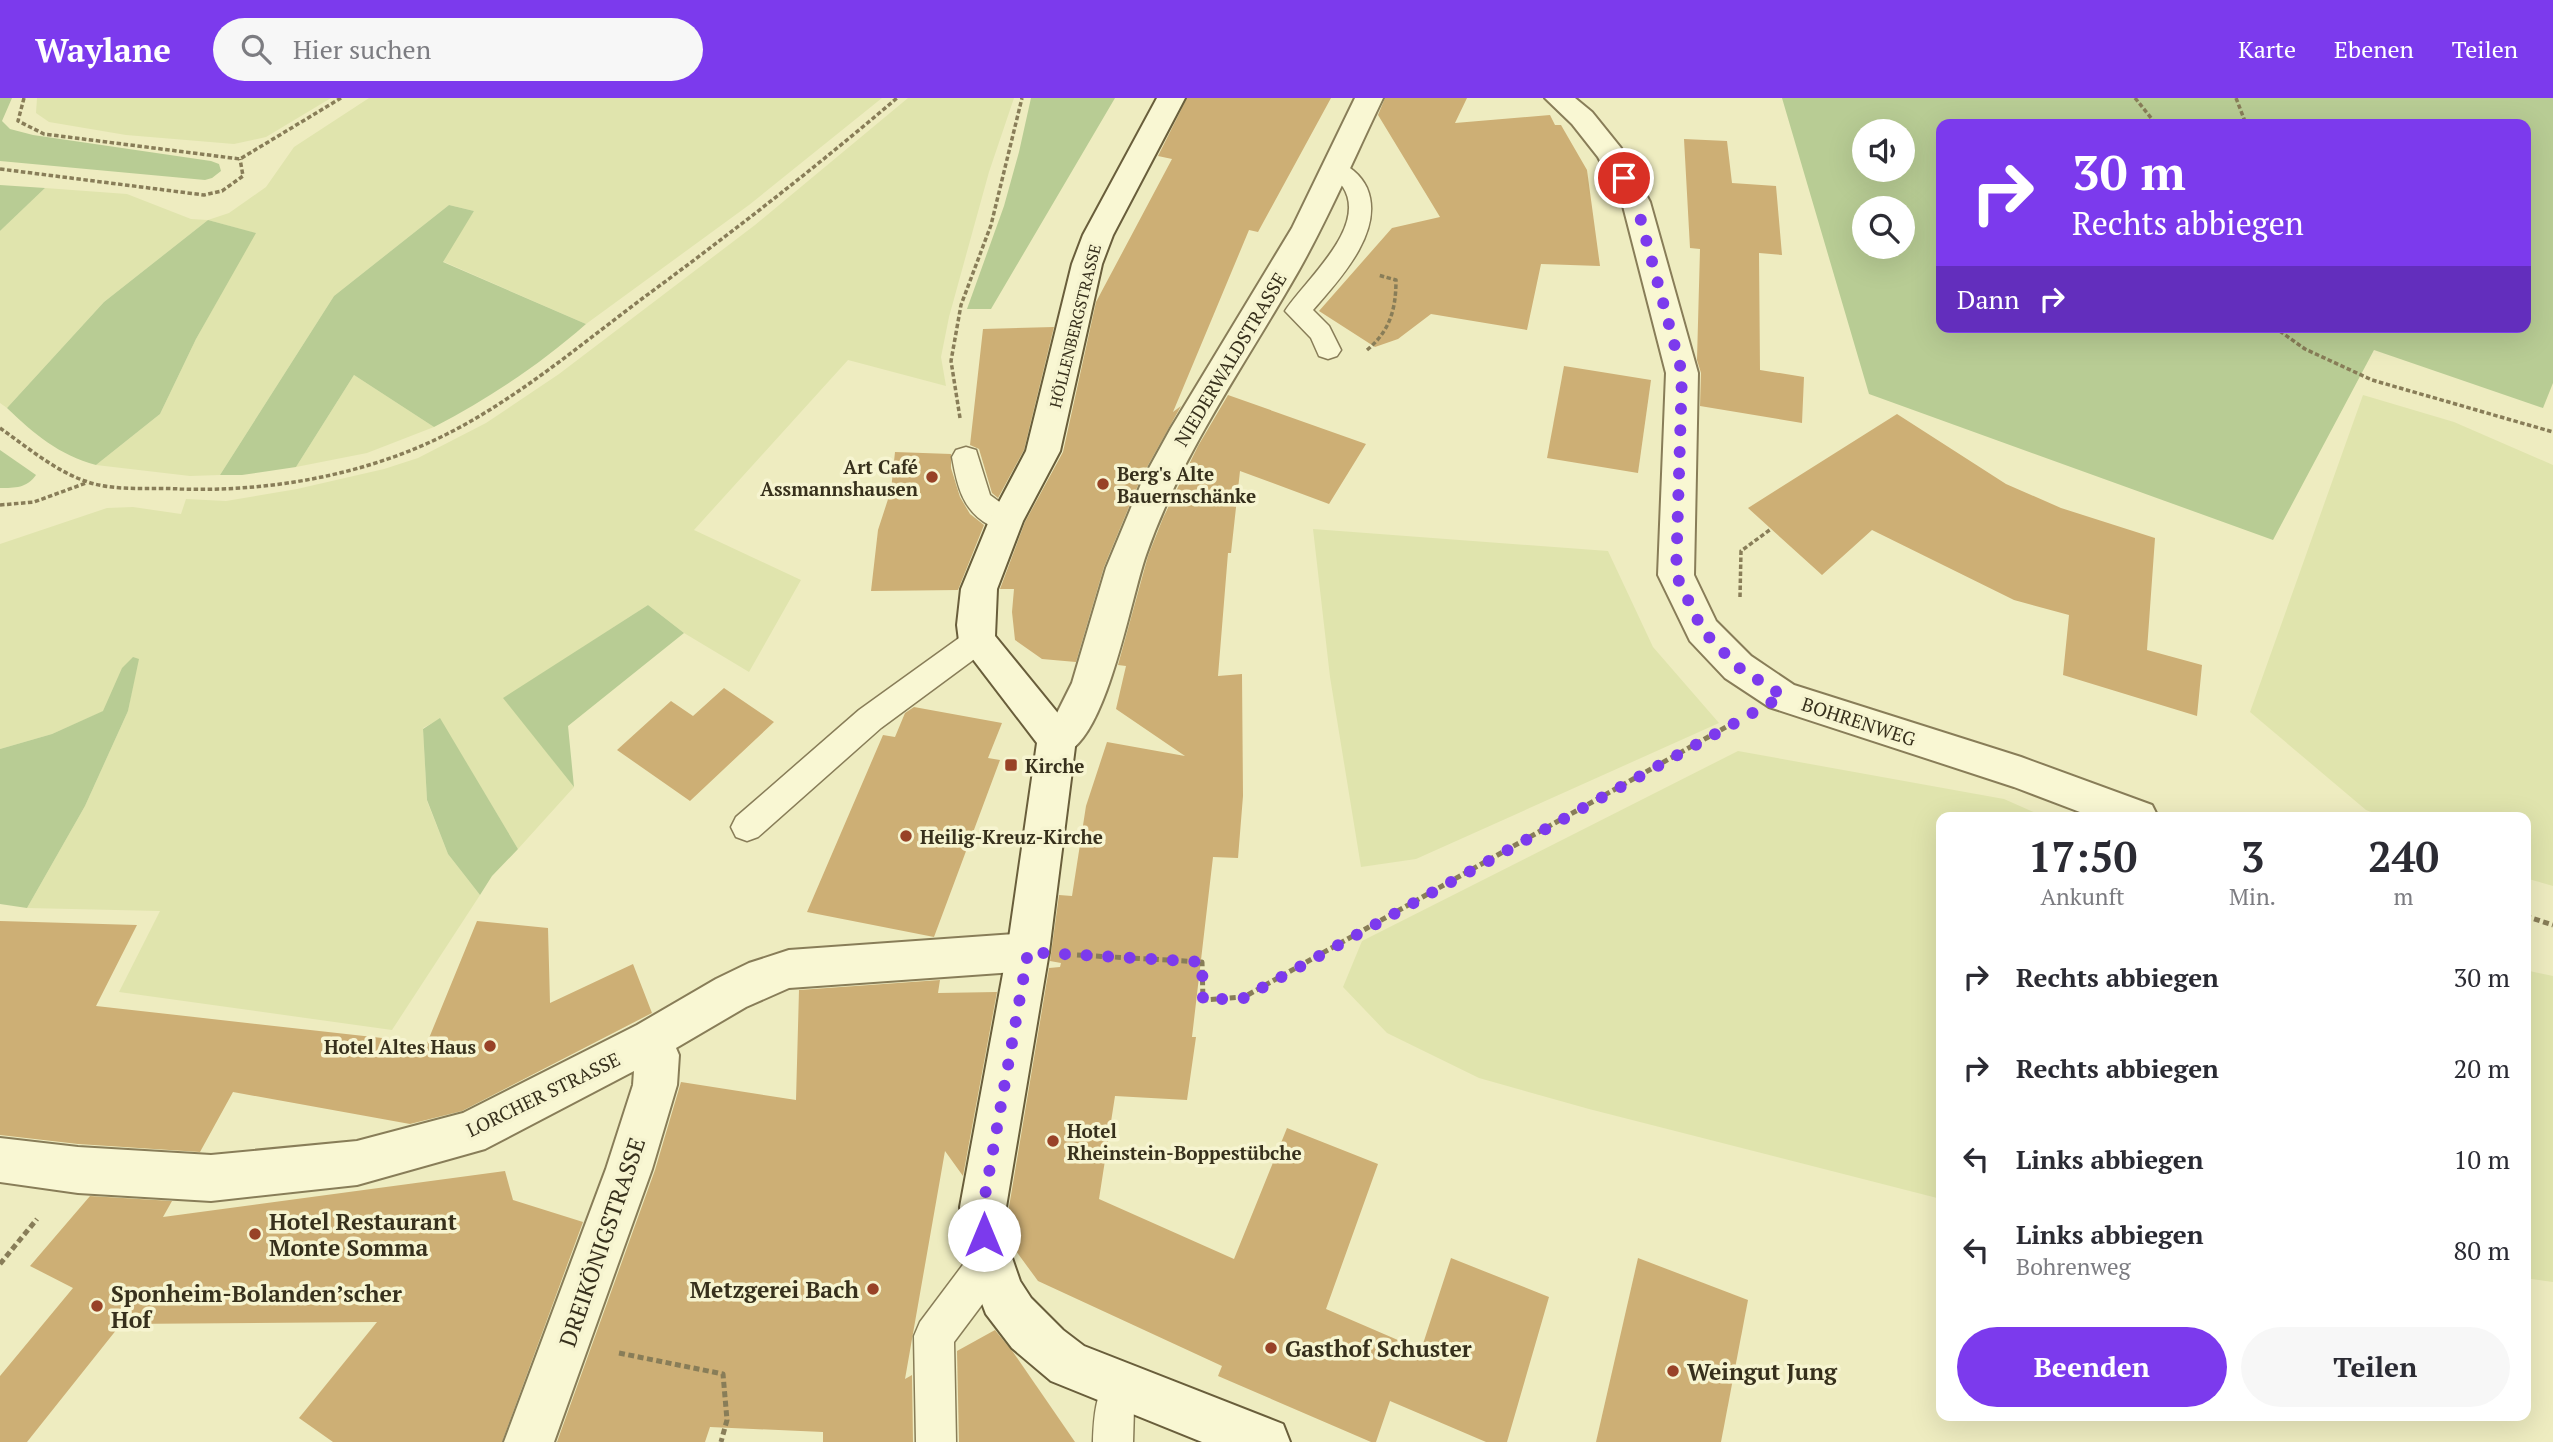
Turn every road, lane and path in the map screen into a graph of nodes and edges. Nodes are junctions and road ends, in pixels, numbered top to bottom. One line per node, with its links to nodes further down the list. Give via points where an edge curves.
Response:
1 (24, 98): 12 (path, via 18,121 44,134)
2 (341, 98): 12 (path)
3 (897, 98): 22 (path, via 782,193 573,351 486,410 425,444 334,472 242,489)
4 (1022, 98): 21 (path, via 991,225 961,305 951,362)
5 (1171, 98): 24 (street, HÖLLENBERGSTRASSE, via 1098,235 1087,264 1043,451)
6 (1368, 98): 13 (street, NIEDERWALDSTRASSE)
7 (1559, 98): 27 (street, BOHRENWEG, via 1611,154 1636,202 1682,373 1676,575 1703,631)
8 (2135, 98): 10 (path)
9 (2236, 98): 11 (path)
10 (2152, 119)
11 (2244, 119)
12 (240, 159): 14 (path, via 243,176 222,191 204,195)
13 (1335, 168): 17 (lane, via 1354,181 1359,197 1357,230 1298,311 1325,337); 29 (street, NIEDERWALDSTRASSE, via 1307,228 1188,425 1152,497 1124,567 1109,628 1080,708)
14 (0, 169)
15 (1396, 280): 18 (path, via 1392,320 1378,342)
16 (2281, 333): 20 (path, via 2339,366)
17 (1328, 350)
18 (1363, 352)
19 (0, 428): 22 (path, via 36,456)
20 (2553, 432)
21 (966, 457): 24 (lane, via 974,499)
22 (87, 483): 23 (path, via 49,500)
23 (0, 505)
24 (1006, 521): 26 (street, HÖLLENBERGSTRASSE, via 979,589)
25 (1771, 529): 27 (path, via 1741,551)
26 (977, 641): 29 (street); 31 (lane, via 870,719)
27 (1738, 667): 28 (street, BOHRENWEG)
28 (1783, 696): 30 (street, BOHRENWEG, via 2021,773); 34 (path, via 1244,998 1203,1000 1202,962)
29 (1057, 739): 34 (street)
30 (2125, 812)
31 (747, 827)
32 (2531, 918): 33 (path)
33 (2553, 925)
34 (1028, 952): 35 (street, LORCHER STRASSE, via 789,969 731,993); 37 (street, via 983,1207)
35 (652, 1039): 36 (street, LORCHER STRASSE, via 469,1133 357,1163 211,1178); 38 (street, DREIKÖNIGSTRASSE, via 657,1055 656,1085)
36 (0, 1160)
37 (988, 1264): 39 (street, via 1007,1305 1028,1333 1068,1364); 42 (lane, via 934,1336)
38 (566, 1343): 40 (street, DREIKÖNIGSTRASSE); 41 (path, via 723,1374 727,1420)
39 (1122, 1385): 43 (lane, via 1114,1408); 44 (street)
40 (529, 1442)
41 (721, 1442)
42 (936, 1442)
43 (1113, 1442)
44 (1265, 1442)

